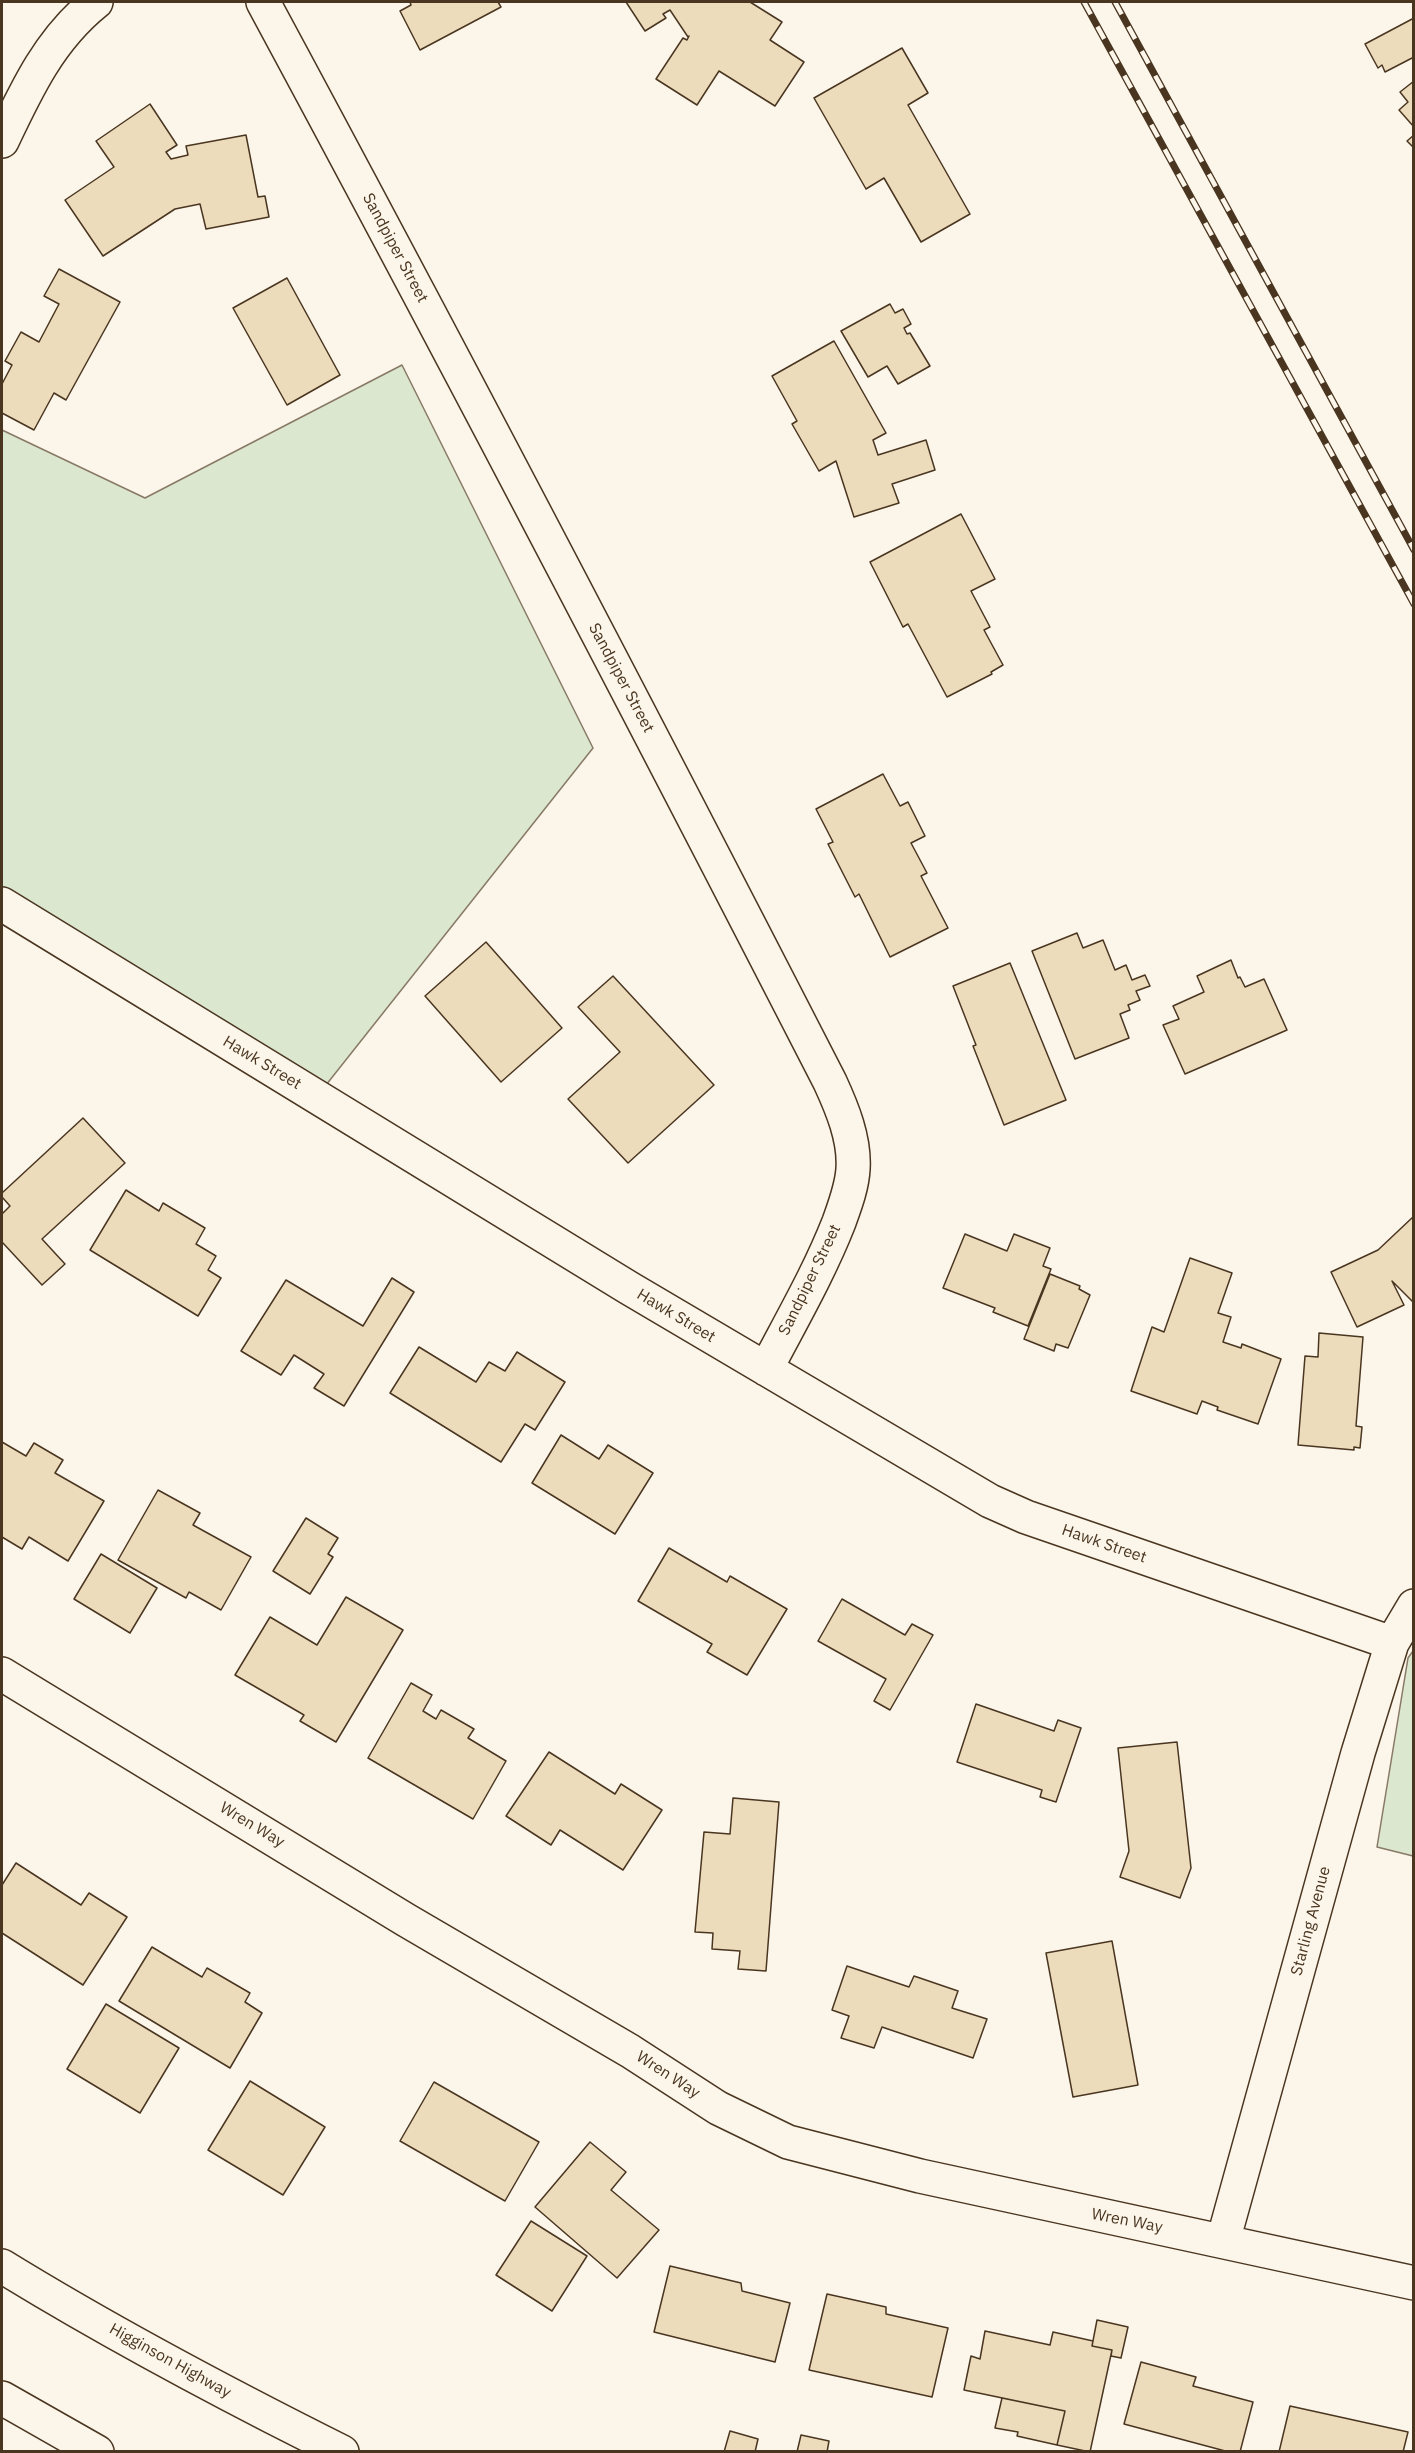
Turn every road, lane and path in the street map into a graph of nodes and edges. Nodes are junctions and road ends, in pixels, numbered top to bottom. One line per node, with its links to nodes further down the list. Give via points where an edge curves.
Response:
1 (96, 2): 3 (main road, via 53,45)
2 (263, 2): 5 (main road, Sandpiper Street, via 704,837 842,1110 853,1152 850,1187 828,1250)
3 (2, 141)
4 (2, 904): 5 (main road, Hawk Street)
5 (765, 1369): 7 (main road, Hawk Street, via 1012,1511)
6 (1413, 1606): 7 (main road, Starling Avenue)
7 (1392, 1643): 9 (main road, Starling Avenue)
8 (2, 1674): 9 (main road, Wren Way, via 406,1920 630,2050 718,2108 766,2133 920,2176)
9 (1223, 2241): 11 (main road, Wren Way)
10 (2, 2266): 14 (main road, Higginson Highway)
11 (1413, 2283)
12 (2, 2398): 13 (main road)
13 (97, 2451)
14 (342, 2451)

